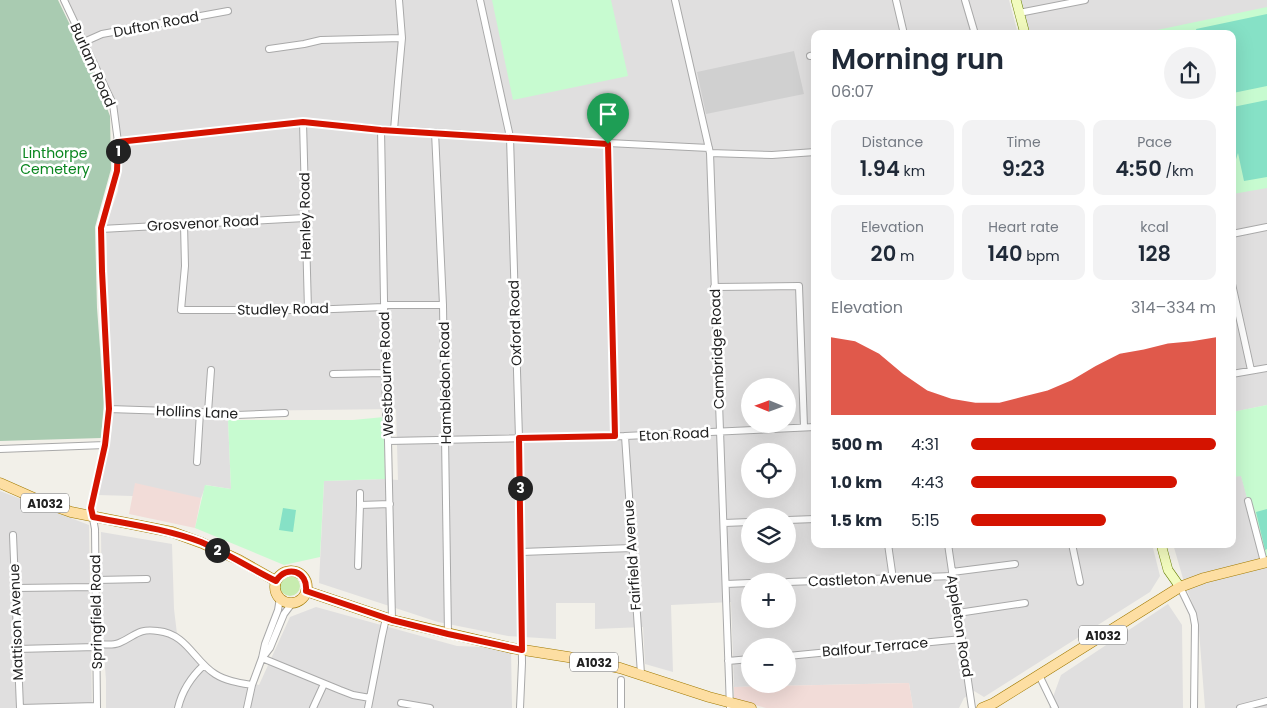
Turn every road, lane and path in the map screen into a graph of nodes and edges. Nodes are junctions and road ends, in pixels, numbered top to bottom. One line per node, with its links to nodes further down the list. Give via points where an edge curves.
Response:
1 (64, 0): 15 (street, Burlam Road)
2 (399, 0): 14 (street)
3 (480, 0): 21 (street, Oxford Road)
4 (675, 0): 24 (street, Cambridge Road)
5 (896, 0): 11 (street)
6 (965, 0): 12 (street)
7 (1016, 0): 10 (street)
8 (1085, 0): 10 (street)
9 (228, 11): 15 (street, Dufton Road, via 102,34)
10 (1019, 13): 13 (street)
11 (902, 30)
12 (974, 30)
13 (1024, 30)
14 (402, 38): 16 (street, via 321,40); 19 (street)
15 (84, 42): 22 (street, Burlam Road, via 113,104)
16 (269, 49)
17 (303, 122): 18 (street); 22 (street); 26 (street, Henley Road)
18 (381, 130): 19 (street); 33 (street, Westbourne Road)
19 (394, 130): 20 (street)
20 (435, 132): 21 (street); 32 (street, Hambledon Road)
21 (510, 137): 23 (street); 51 (street, Oxford Road)
22 (118, 142): 28 (street, Burlam Road, via 117,171)
23 (608, 144): 24 (street); 49 (street)
24 (710, 151): 25 (street, via 772,156); 31 (street, Cambridge Road)
25 (811, 152)
26 (305, 218): 27 (street, Grosvenor Road); 34 (street, Henley Road)
27 (184, 224): 28 (street, Grosvenor Road); 34 (street, Studley Road, via 181,310)
28 (101, 228): 42 (street, Burlam Road)
29 (1267, 228): 30 (street)
30 (1236, 233)
31 (714, 287): 47 (street, via 799,286); 48 (street, Cambridge Road)
32 (443, 304): 33 (street, Studley Road); 52 (street, Hambledon Road)
33 (384, 306): 34 (street, Studley Road); 39 (street, Westbourne Road)
34 (308, 310)
35 (1236, 310): 38 (street)
36 (1267, 368): 38 (street)
37 (211, 370): 44 (street)
38 (1252, 370): 40 (street)
39 (386, 373): 41 (street); 53 (street, Westbourne Road)
40 (1236, 373)
41 (333, 374)
42 (109, 409): 43 (street, Hollins Lane); 54 (street, Burlam Road)
43 (200, 412): 44 (street, Hollins Lane); 56 (street)
44 (208, 412): 45 (street, Hollins Lane)
45 (285, 413)
46 (811, 427): 47 (street, Eton Road)
47 (804, 428): 48 (street, Eton Road)
48 (720, 431): 50 (street, Eton Road); 66 (street, Cambridge Road)
49 (615, 436): 50 (street, Eton Road); 51 (street, Eton Road)
50 (625, 436): 68 (street, Fairfield Avenue)
51 (519, 438): 52 (street, Eton Road); 73 (street, Oxford Road)
52 (446, 439): 53 (street, Eton Road); 94 (street, Hambledon Road)
53 (388, 440): 60 (street, Westbourne Road)
54 (105, 445): 55 (street); 62 (street, Burlam Road, via 91,508)
55 (0, 450)
56 (197, 462)
57 (0, 483): 62 (main road, A1032, via 47,504)
58 (360, 493): 61 (street)
59 (1248, 501): 74 (street)
60 (390, 504): 61 (street); 93 (street, Westbourne Road)
61 (360, 505): 76 (street)
62 (93, 517): 80 (main road, A1032, via 172,532 239,560); 83 (street, Springfield Road)
63 (811, 518): 64 (street)
64 (796, 519)
65 (741, 522): 66 (street)
66 (724, 523): 85 (street, Cambridge Road)
67 (13, 535): 87 (street, Mattison Avenue)
68 (632, 548): 73 (street); 104 (street, Fairfield Avenue)
69 (889, 548): 79 (street)
70 (949, 548): 77 (street, Appleton Road)
71 (1073, 548): 82 (street)
72 (1162, 548): 86 (street, via 1168,570)
73 (521, 552): 98 (street, Oxford Road)
74 (1266, 562): 86 (main road, A1032)
75 (1015, 564): 77 (street, Castleton Avenue)
76 (358, 566)
77 (952, 574): 79 (street, Castleton Avenue); 92 (street, Appleton Road)
78 (146, 579): 83 (street)
79 (893, 579): 81 (street, Castleton Avenue)
80 (276, 581): 88 (main road, via 283,573 293,571 305,580); 89 (main road)
81 (796, 582)
82 (1080, 582)
83 (96, 583): 87 (street); 96 (street, Springfield Road)
84 (741, 583): 85 (street)
85 (726, 584): 102 (street, Cambridge Road)
86 (1180, 586): 105 (main road, A1032); 126 (street, via 1195,625)
87 (15, 588): 97 (street, Mattison Avenue)
88 (306, 591): 90 (main road, via 302,598); 93 (main road, A1032)
89 (280, 598): 90 (main road); 100 (street)
90 (293, 602): 100 (street)
91 (1025, 603): 92 (street)
92 (958, 613): 95 (street, Appleton Road)
93 (389, 619): 94 (main road, A1032); 109 (street, Westbourne Road, via 382,636)
94 (448, 634): 98 (main road, A1032)
95 (962, 639): 99 (street, Balfour Terrace); 123 (street, Appleton Road)
96 (96, 645): 97 (street); 103 (street, via 120,643 140,631 157,631 174,635); 113 (street, Springfield Road)
97 (17, 649): 114 (street, Mattison Avenue)
98 (522, 650): 104 (main road, A1032, via 586,660); 120 (street, Oxford Road)
99 (796, 655)
100 (262, 658): 106 (street); 108 (street)
101 (741, 660): 102 (street)
102 (728, 661): 112 (street, Cambridge Road)
103 (204, 665): 108 (street, via 215,674); 115 (street, via 180,698)
104 (641, 674): 112 (main road, A1032)
105 (1039, 675): 124 (main road, A1032); 125 (street)
106 (324, 684): 109 (street); 117 (street)
107 (618, 684): 121 (street)
108 (252, 685): 116 (street)
109 (370, 698): 118 (street, Westbourne Road)
110 (1267, 701): 127 (street)
111 (401, 703): 119 (street)
112 (730, 705): 122 (main road, A1032)
113 (97, 707): 114 (street)
114 (20, 708)
115 (178, 708)
116 (247, 708)
117 (314, 708)
118 (368, 708)
119 (425, 708)
120 (520, 708)
121 (621, 708)
122 (751, 708)
123 (972, 708)
124 (982, 708)
125 (1055, 708)
126 (1194, 708)
127 (1240, 708)

